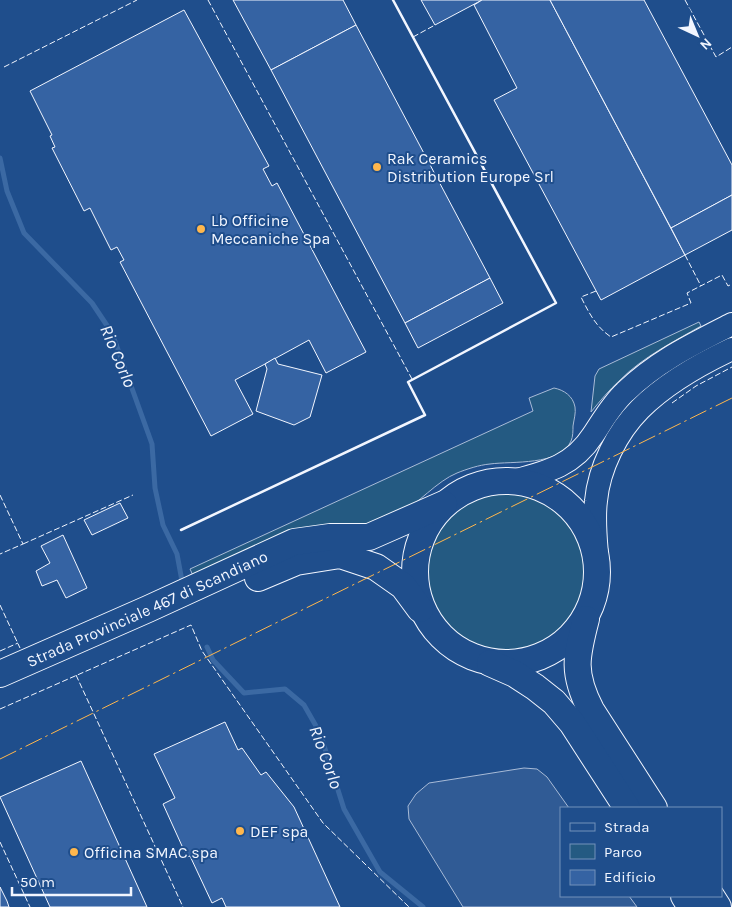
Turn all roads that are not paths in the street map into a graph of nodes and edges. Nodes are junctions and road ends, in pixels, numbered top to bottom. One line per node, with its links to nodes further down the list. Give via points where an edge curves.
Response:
1 (732, 324): 3 (main road, via 676,352 646,373 610,408 572,459 548,472)
2 (732, 349): 6 (main road, via 669,385 640,409 621,434 604,465 596,501)
3 (513, 481): 4 (highway, via 494,481 473,487); 6 (highway, via 537,486 561,499 579,517 592,542)
4 (448, 502): 5 (highway, via 369,537 330,537); 8 (highway, via 429,523 418,550 416,580 420,600)
5 (295, 552): 8 (highway, via 340,555 376,567 403,586); 10 (highway, Strada Provinciale 467 di Scandiano, via 148,609); 11 (highway, Strada Provinciale 467 di Scandiano)
6 (598, 569): 7 (highway, via 596,589)
7 (587, 614): 9 (highway, via 574,632 553,650 529,660); 13 (highway, via 577,654 582,694)
8 (430, 621): 9 (highway, via 446,640 467,654)
9 (486, 660): 12 (highway, via 535,686 554,702 572,723)
10 (0, 674)
11 (0, 690)
12 (626, 807)
13 (653, 807)

